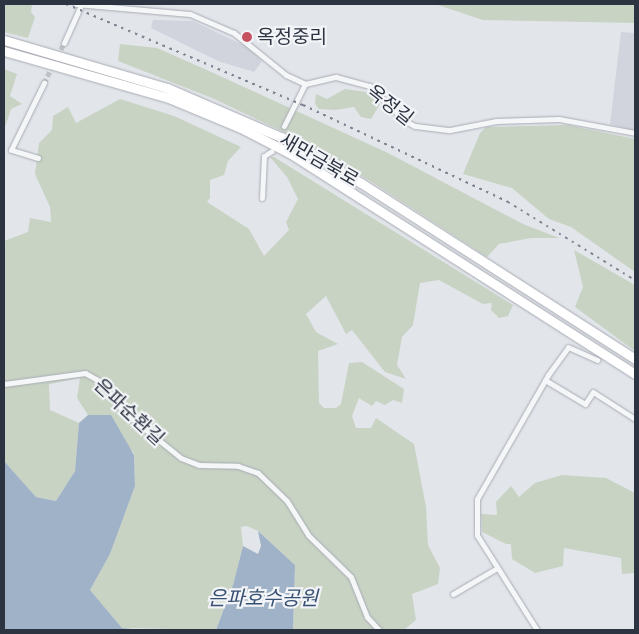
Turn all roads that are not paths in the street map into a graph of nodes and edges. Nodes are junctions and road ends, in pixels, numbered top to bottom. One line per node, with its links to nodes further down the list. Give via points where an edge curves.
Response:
1 (78, 5): 3 (street); 6 (street, via 190,14 234,33 286,75)
2 (4, 40): 12 (highway, 새만금북로, via 167,88 281,137 345,173)
3 (64, 43)
4 (4, 51): 14 (highway, 새만금북로, via 168,98 241,128 347,188)
5 (44, 83): 10 (street, via 11,150)
6 (306, 84): 7 (street); 8 (street, 옥정길, via 330,78 353,79 370,86 405,121 415,126 450,130 496,121 560,119)
7 (284, 126)
8 (635, 133)
9 (272, 151): 11 (street, via 264,156)
10 (38, 158)
11 (262, 198)
12 (632, 357)
13 (597, 360): 15 (street, via 568,347)
14 (635, 374)
15 (545, 380): 17 (street, via 585,404 593,392); 18 (street, via 477,499 476,535)
16 (4, 384): 20 (street, 은파순환길, via 85,373 101,382 124,412 181,458 199,466 238,466 258,472 287,501 308,535 351,577 366,617)
17 (635, 419)
18 (497, 568): 19 (street); 21 (street)
19 (453, 594)
20 (379, 630)
21 (537, 630)

